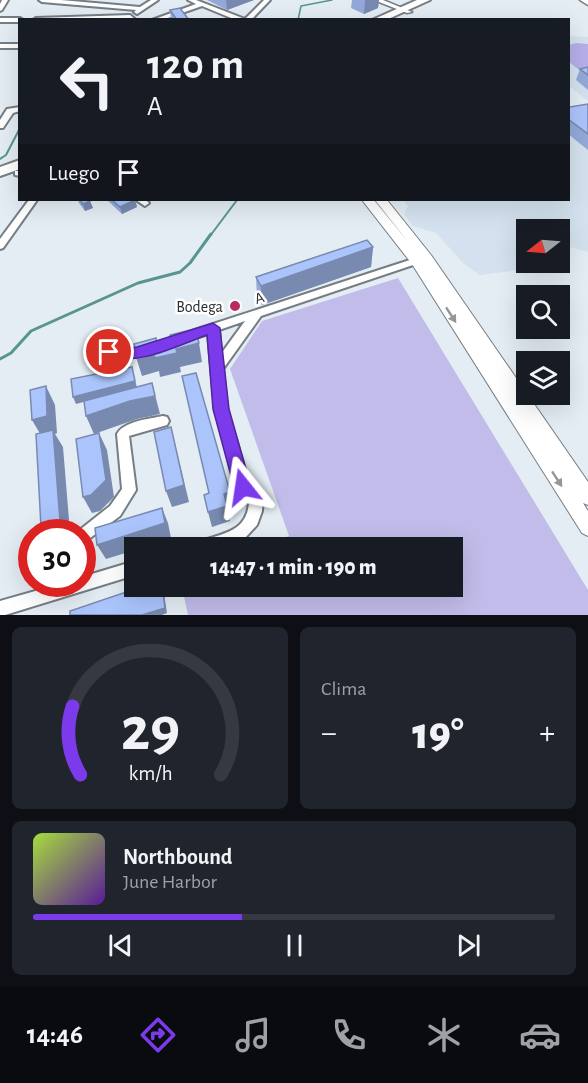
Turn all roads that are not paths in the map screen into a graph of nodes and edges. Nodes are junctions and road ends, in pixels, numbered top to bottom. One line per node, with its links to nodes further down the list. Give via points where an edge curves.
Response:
1 (5, 0): 14 (street)
2 (42, 0): 10 (street)
3 (154, 0): 15 (street)
4 (191, 0): 13 (street)
5 (267, 0): 21 (street)
6 (377, 0): 16 (street)
7 (425, 0): 16 (highway)
8 (438, 0): 16 (highway)
9 (584, 0): 12 (street)
10 (58, 1): 11 (street); 17 (street)
11 (92, 3): 15 (street)
12 (588, 3)
13 (202, 4): 19 (street); 20 (street)
14 (0, 9)
15 (142, 9): 18 (street)
16 (399, 13): 22 (highway); 23 (highway)
17 (44, 18)
18 (131, 18)
19 (161, 18)
20 (240, 18)
21 (247, 18)
22 (374, 18)
23 (383, 18)
24 (0, 20): 25 (street)
25 (18, 20)
26 (0, 46): 27 (street)
27 (18, 46)
28 (18, 109): 29 (street, via 10,111)
29 (0, 126)
30 (18, 171): 31 (highway)
31 (0, 172)
32 (18, 172): 33 (highway)
33 (0, 181)
34 (32, 201): 37 (street)
35 (369, 201): 38 (main road)
36 (382, 201): 44 (main road, via 427,258)
37 (0, 246)
38 (416, 261): 39 (street, A); 44 (main road, one-way to 44)
39 (257, 314): 40 (street, A); 42 (street)
40 (213, 328): 41 (street, A, via 137,353); 42 (street)
41 (109, 352)
42 (216, 369): 48 (street, via 221,409 243,487 256,499 257,514 251,525)
43 (163, 422): 46 (street, via 125,432 122,439 129,490 115,511)
44 (550, 454): 45 (main road); 47 (main road, one-way to 47)
45 (588, 497)
46 (96, 526)
47 (588, 527)
48 (231, 537)
49 (124, 571): 50 (street)
50 (96, 578)
51 (34, 597): 52 (street)
52 (0, 609)

